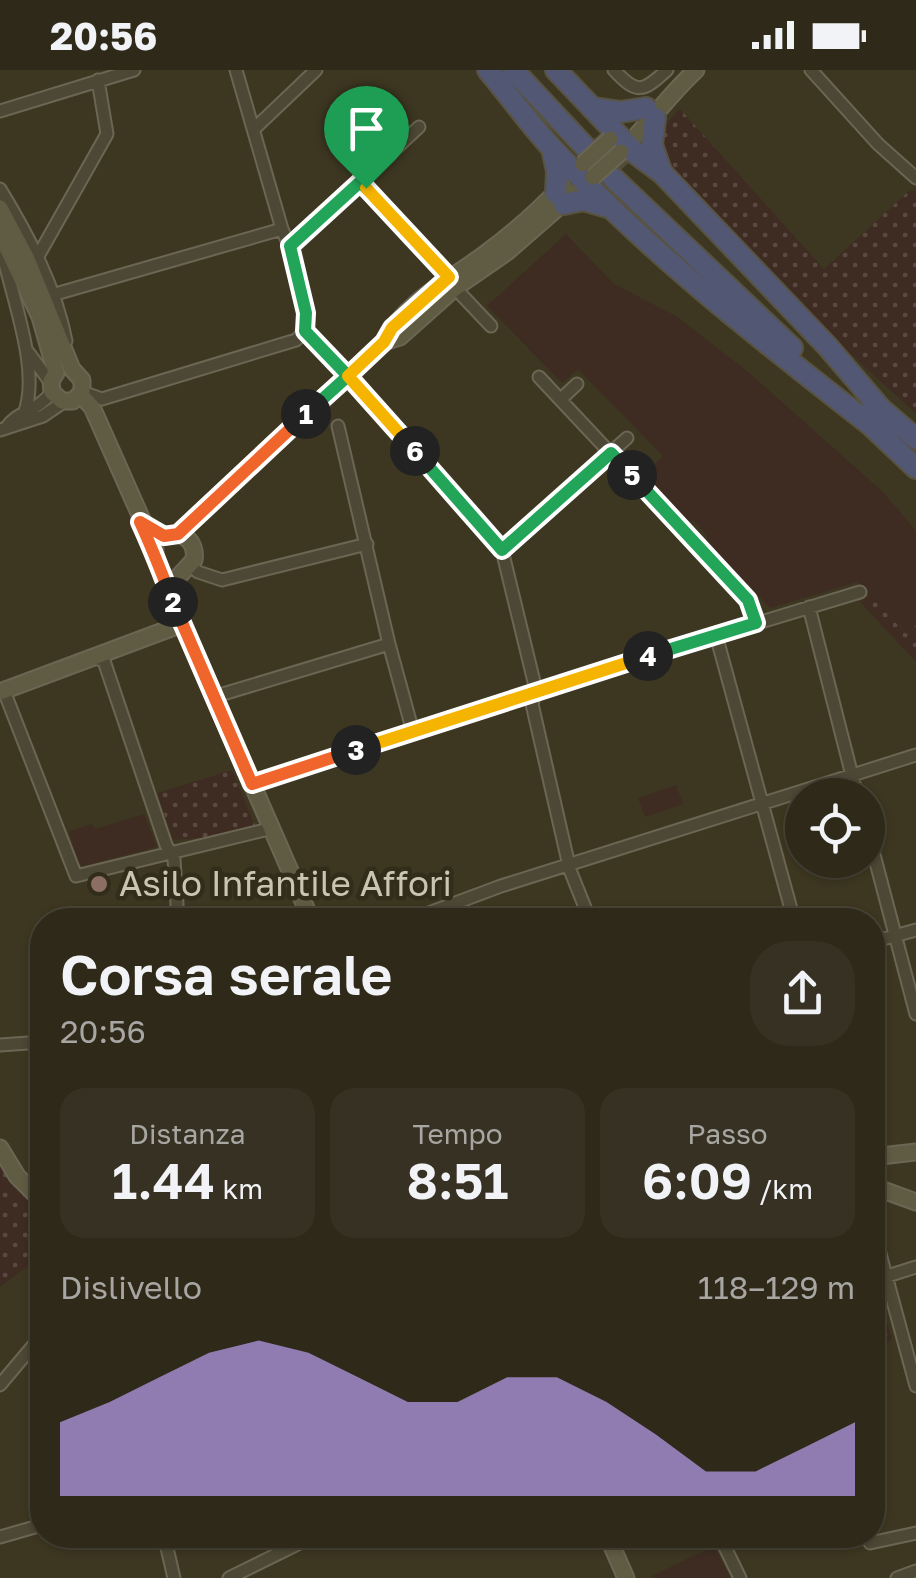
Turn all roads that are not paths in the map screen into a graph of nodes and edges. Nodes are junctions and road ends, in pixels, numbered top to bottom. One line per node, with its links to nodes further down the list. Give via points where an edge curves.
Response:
1 (134, 70): 12 (street)
2 (236, 70): 17 (street)
3 (316, 70): 17 (street)
4 (488, 70): 18 (highway)
5 (513, 70): 19 (highway)
6 (529, 70): 19 (highway)
7 (556, 70): 13 (highway)
8 (614, 70): 9 (street, via 640,89)
9 (667, 70)
10 (696, 70): 14 (main road)
11 (811, 70): 21 (street)
12 (98, 80): 15 (street); 31 (street, via 107,134)
13 (592, 108): 14 (highway); 19 (highway)
14 (655, 109): 19 (main road); 20 (highway, via 652,146)
15 (0, 111)
16 (419, 127): 22 (street)
17 (254, 130): 27 (street)
18 (552, 148): 19 (highway); 24 (highway)
19 (601, 159): 20 (highway); 24 (main road); 26 (highway); 43 (highway)
20 (662, 173): 43 (highway, via 828,348)
21 (916, 178)
22 (360, 182): 29 (street); 32 (street)
23 (0, 188): 31 (street)
24 (560, 198): 26 (highway); 32 (main road)
25 (0, 208): 39 (main road, via 27,259)
26 (615, 210): 43 (highway, via 732,316)
27 (282, 229): 29 (street); 33 (street)
28 (0, 232): 39 (main road)
29 (290, 246): 35 (street)
30 (0, 256): 36 (street)
31 (37, 258): 33 (street)
32 (452, 282): 34 (street); 37 (main road, via 392,328)
33 (52, 295): 39 (street, via 61,318)
34 (491, 326)
35 (305, 331): 37 (street); 39 (street, via 296,340 102,399)
36 (25, 348): 39 (street); 42 (street, via 31,397)
37 (348, 376): 50 (main road); 52 (street)
38 (539, 377): 41 (street)
39 (67, 384): 42 (street); 45 (street, via 43,416); 50 (main road, via 92,407 140,522)
40 (577, 384): 41 (street)
41 (561, 399): 48 (street)
42 (24, 414): 45 (street)
43 (875, 416): 47 (highway); 49 (highway)
44 (338, 426): 51 (street)
45 (3, 429)
46 (627, 438): 48 (street)
47 (916, 439)
48 (611, 453): 52 (street); 59 (street, via 748,600)
49 (916, 468)
50 (171, 539): 53 (main road, via 194,548); 54 (main road, via 156,562)
51 (366, 544): 53 (street, via 222,580); 61 (street)
52 (502, 550): 64 (street)
53 (187, 569): 54 (main road); 56 (main road)
54 (164, 571): 56 (main road)
55 (860, 592): 57 (street)
56 (172, 600): 58 (main road)
57 (809, 607): 59 (street); 68 (street)
58 (181, 620): 62 (main road); 65 (main road)
59 (756, 623): 60 (street)
60 (716, 635): 64 (street); 70 (street)
61 (388, 644): 65 (street); 66 (street)
62 (92, 657): 63 (main road); 72 (street, via 104,661)
63 (5, 690): 72 (street, via 76,876)
64 (536, 690): 66 (street); 73 (street, via 532,704)
65 (212, 697): 69 (main road)
66 (413, 732): 69 (street)
67 (916, 755): 68 (street)
68 (852, 776): 70 (street)
69 (252, 784): 71 (main road)
70 (762, 803): 73 (street); 79 (street)
71 (273, 828): 72 (street); 76 (main road)
72 (170, 853): 75 (street)
73 (568, 864): 77 (street); 78 (street)
74 (880, 878): 81 (street)
75 (177, 908)
76 (305, 908)
77 (444, 908)
78 (585, 908)
79 (791, 908)
80 (916, 930): 81 (street)
81 (896, 936): 82 (street); 83 (street)
82 (885, 939)
83 (916, 1014)
84 (30, 1043): 85 (street)
85 (0, 1044)
86 (0, 1148): 89 (main road)
87 (916, 1152): 88 (main road)
88 (885, 1156)
89 (30, 1189)
90 (885, 1191): 91 (main road)
91 (916, 1202)
92 (916, 1267): 94 (street)
93 (885, 1272): 94 (street)
94 (886, 1276): 97 (street)
95 (30, 1349): 96 (street)
96 (0, 1385)
97 (916, 1386)
98 (30, 1528): 100 (street)
99 (916, 1533): 101 (street)
100 (0, 1537)
101 (885, 1540)
102 (167, 1548): 107 (street)
103 (288, 1548): 108 (street)
104 (613, 1548): 109 (main road)
105 (725, 1548): 110 (street)
106 (916, 1571): 111 (street)
107 (174, 1578)
108 (229, 1578)
109 (626, 1578)
110 (740, 1578)
111 (897, 1578)

